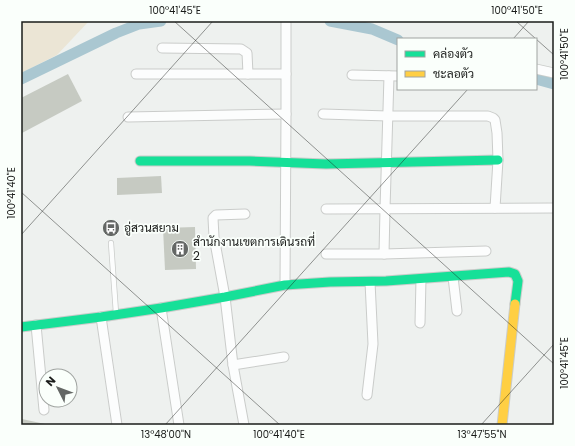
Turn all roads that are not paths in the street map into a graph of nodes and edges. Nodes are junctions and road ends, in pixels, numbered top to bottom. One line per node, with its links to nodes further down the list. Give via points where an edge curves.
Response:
1 (286, 23): 7 (street)
2 (162, 48): 6 (street, via 241,49 247,53)
3 (537, 69): 4 (street)
4 (554, 73)
5 (136, 74): 6 (street)
6 (248, 74): 7 (street)
7 (286, 74): 10 (street)
8 (352, 75): 9 (street)
9 (393, 76): 12 (street)
10 (286, 114): 13 (street); 16 (street)
11 (323, 114): 12 (street)
12 (388, 116): 14 (street, via 493,118 497,133); 17 (street)
13 (128, 117)
14 (498, 160): 17 (street); 18 (street)
15 (140, 161): 16 (street)
16 (286, 163): 17 (street); 30 (street)
17 (386, 163): 21 (street)
18 (495, 208): 19 (street); 21 (street)
19 (554, 208)
20 (326, 209): 21 (street)
21 (385, 209): 26 (street)
22 (245, 214): 31 (street, via 216,215 213,218)
23 (111, 243): 34 (lane)
24 (486, 251): 26 (street)
25 (326, 254): 26 (street)
26 (384, 254)
27 (453, 276): 28 (street); 33 (street); 46 (street, via 509,272 515,274 518,281)
28 (421, 279): 29 (street); 36 (street)
29 (370, 282): 30 (street); 41 (street, via 373,344)
30 (285, 285): 31 (street)
31 (225, 297): 32 (street); 40 (street)
32 (161, 308): 34 (street); 44 (street)
33 (457, 311)
34 (116, 315): 35 (street)
35 (101, 317): 37 (street); 43 (street)
36 (420, 323)
37 (36, 326): 38 (street); 42 (street)
38 (21, 327)
39 (284, 357): 40 (street)
40 (234, 365): 45 (street)
41 (367, 395)
42 (44, 410)
43 (117, 425)
44 (179, 425)
45 (244, 425)
46 (502, 425)

